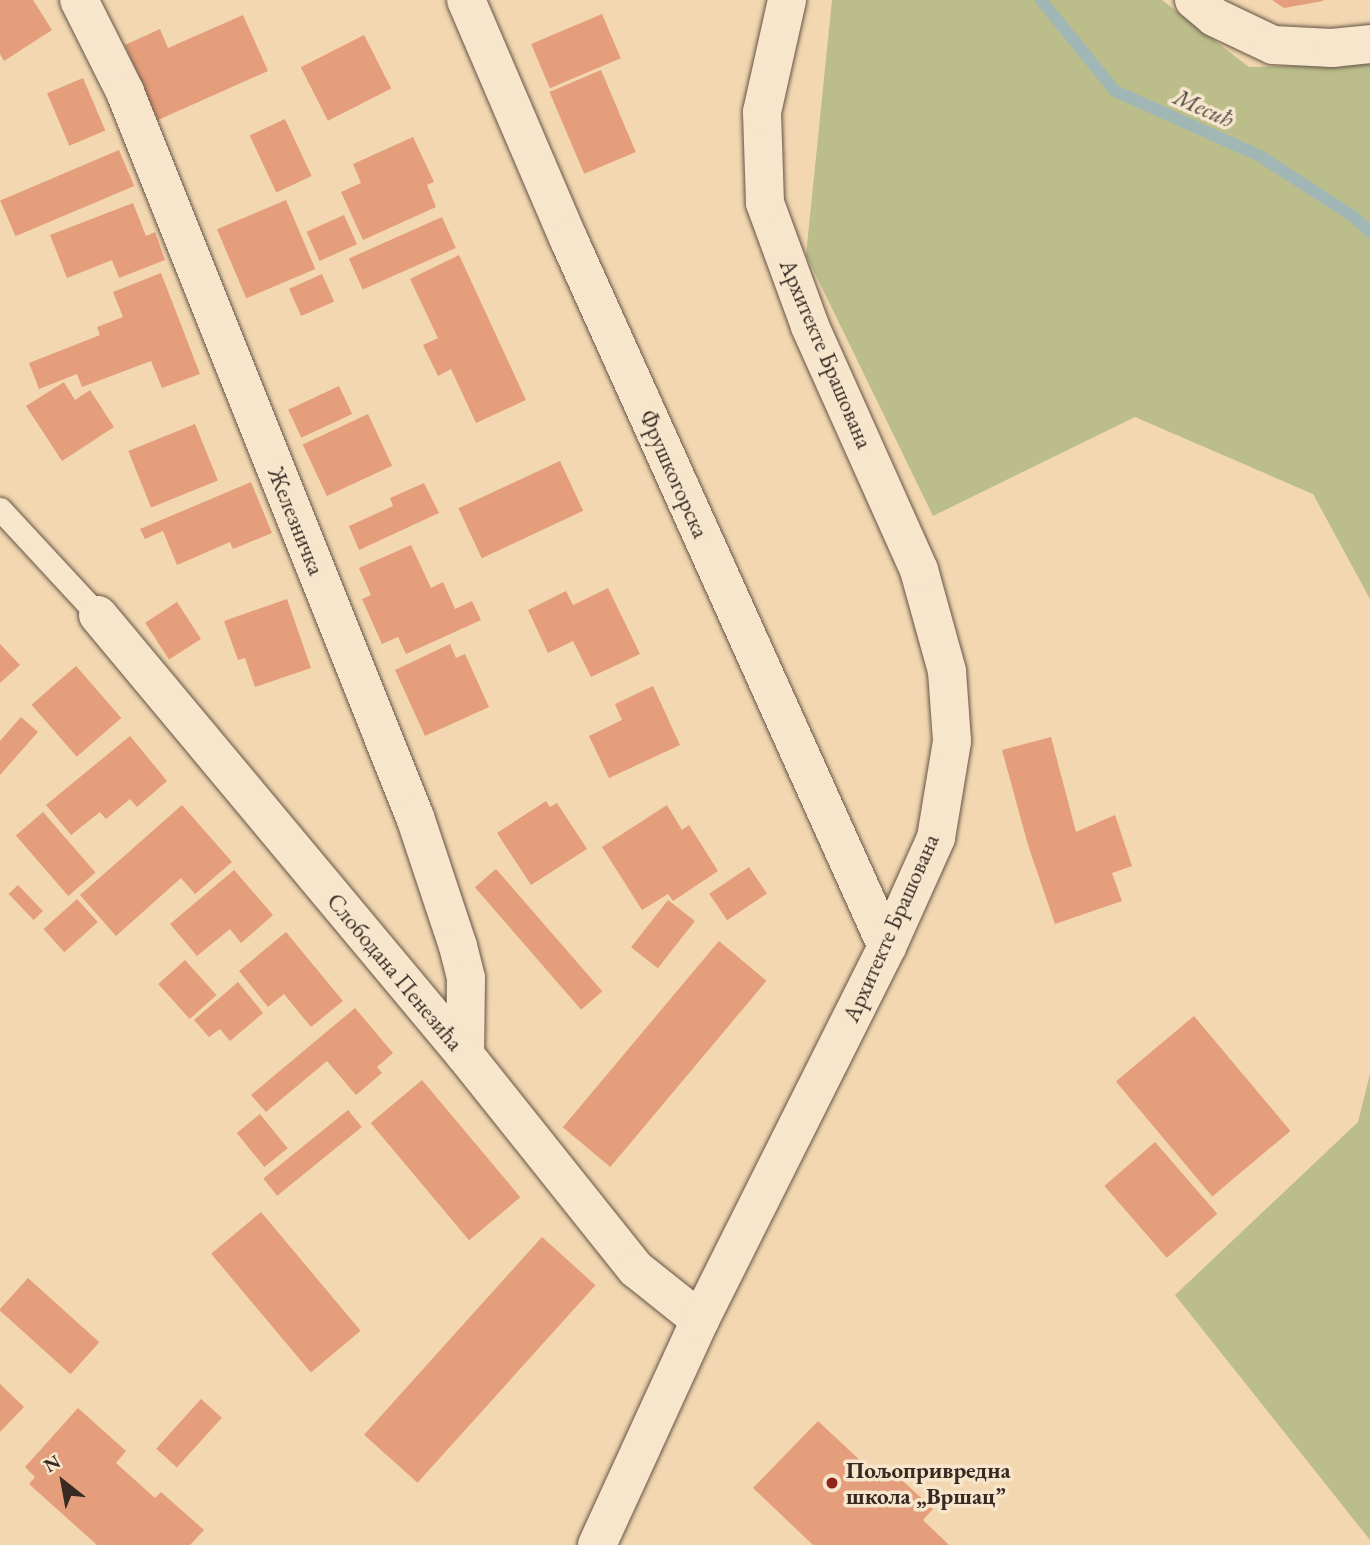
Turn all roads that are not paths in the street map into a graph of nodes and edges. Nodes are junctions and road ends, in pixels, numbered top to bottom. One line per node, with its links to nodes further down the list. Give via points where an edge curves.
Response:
1 (79, 0): 9 (street, Железничка, via 125,92 415,817 466,978)
2 (466, 0): 8 (street, Фрушкогорска)
3 (787, 0): 8 (street, Архитекте Брашована, via 762,112 765,203 810,326 919,570 947,671 952,741 936,838)
4 (1194, 0): 5 (street, via 1214,17 1273,45 1332,48)
5 (1370, 44)
6 (0, 509): 7 (lane)
7 (98, 615): 9 (street, Слободана Пенезића)
8 (887, 947): 10 (street, Архитекте Брашована)
9 (465, 1055): 10 (street, Слободана Пенезића, via 636,1269)
10 (700, 1320): 11 (street, Архитекте Брашована)
11 (597, 1545)

